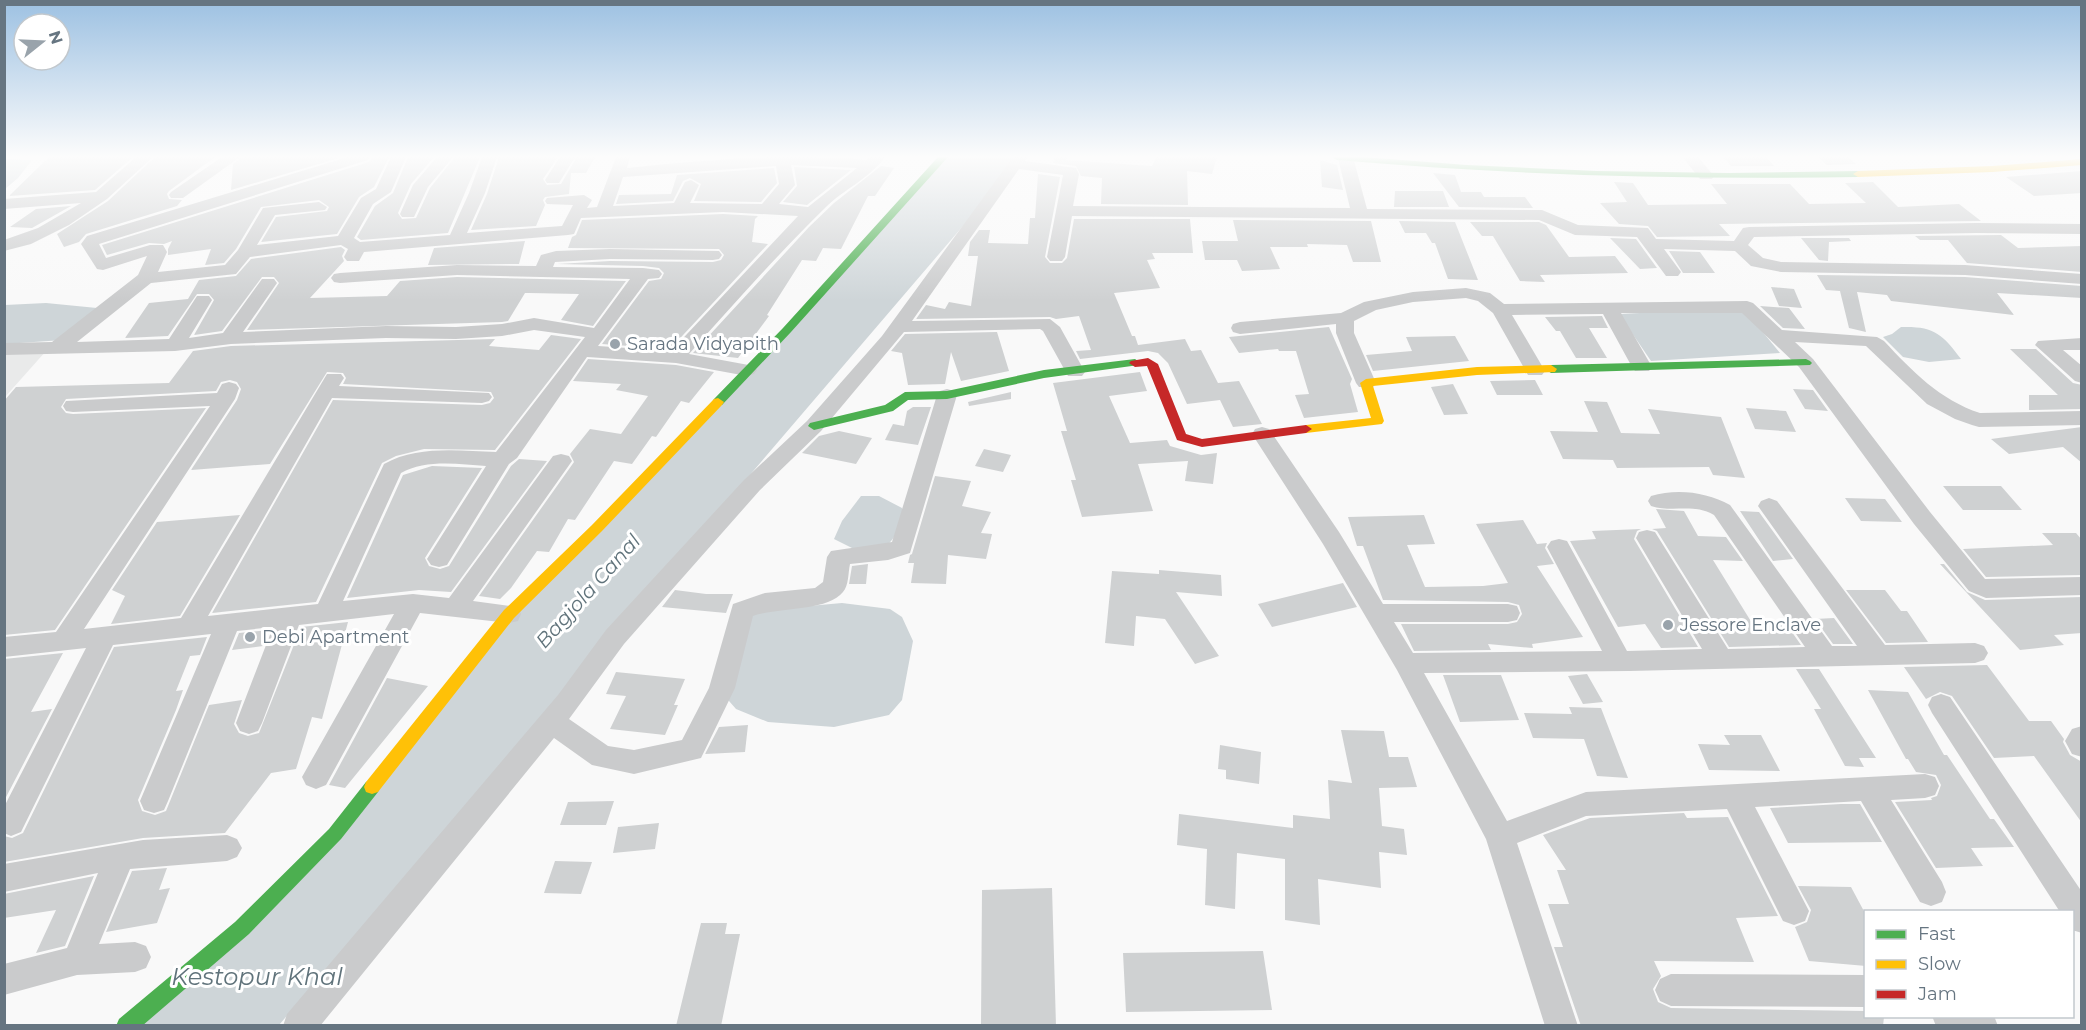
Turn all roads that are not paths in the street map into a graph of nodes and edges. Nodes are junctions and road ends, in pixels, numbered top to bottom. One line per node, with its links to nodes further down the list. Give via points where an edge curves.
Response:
1 (88, 205): 27 (street, via 44,231)
2 (207, 205): 34 (street, via 90,244 104,265 157,249)
3 (365, 205): 25 (street)
4 (412, 205): 20 (street)
5 (472, 205): 24 (street)
6 (581, 205): 21 (street)
7 (606, 205): 18 (street)
8 (770, 205): 16 (street)
9 (818, 205): 19 (street)
10 (901, 205): 54 (street)
11 (985, 205): 41 (street)
12 (1065, 205): 17 (street)
13 (1357, 205): 22 (street)
14 (319, 207): 29 (street, via 269,211)
15 (680, 207): 16 (street); 18 (street)
16 (767, 208): 19 (street)
17 (1064, 211): 22 (street); 31 (street)
18 (603, 212): 21 (street)
19 (811, 212): 51 (street)
20 (408, 214)
21 (575, 214): 24 (street, via 568,230)
22 (1360, 214): 26 (street, via 1542,215 1575,230 1636,230 1645,234)
23 (2082, 229): 28 (street, via 1749,232)
24 (457, 238): 25 (street)
25 (350, 243): 29 (street, via 302,243); 32 (street, via 350,267 340,278 457,270)
26 (1651, 244): 28 (street); 33 (street)
27 (4, 246)
28 (1739, 246): 35 (street, via 1757,262 1781,267 1965,270)
29 (245, 252): 34 (street, via 230,270)
30 (713, 255): 32 (street, via 556,256 547,259)
31 (1056, 257)
32 (543, 272): 43 (street, via 649,274)
33 (1672, 272)
34 (146, 278): 48 (street)
35 (2082, 279)
36 (268, 283): 45 (street)
37 (203, 300): 47 (street)
38 (1609, 308): 39 (street); 44 (street, via 1747,307); 53 (street)
39 (1500, 310): 40 (street, via 1484,297 1453,293 1370,306); 55 (street)
40 (1345, 318): 42 (street); 58 (street, via 1345,333)
41 (897, 327): 56 (street, via 1043,323 1052,327); 63 (street)
42 (1240, 328)
43 (599, 334): 45 (street, via 534,324 456,333); 50 (street)
44 (1776, 335): 52 (street); 62 (street, via 1870,341 1919,390 1978,420)
45 (231, 338): 47 (street)
46 (2082, 344): 57 (street, via 2045,345)
47 (175, 345): 48 (street)
48 (58, 347): 49 (street)
49 (4, 349)
50 (582, 351): 51 (street); 65 (street)
51 (676, 357): 54 (street)
52 (1806, 363): 53 (street); 72 (street, via 1977,585 1986,589)
53 (1642, 367): 55 (street)
54 (747, 370): 78 (street)
55 (1535, 371): 58 (street, via 1477,371)
56 (1075, 372): 59 (street, via 1044,374); 64 (street, via 1148,361 1181,437 1202,443)
57 (2082, 377)
58 (1366, 383): 64 (street, via 1378,421)
59 (947, 395): 63 (street, via 905,396 889,408); 92 (street, via 902,547 839,557 834,587 820,596 765,602 742,610 722,688 692,750 634,762 602,757)
60 (482, 397): 81 (street, via 330,385)
61 (73, 406): 83 (street, via 227,393)
62 (2082, 418)
63 (813, 426): 92 (street, via 752,485 670,575 615,637)
64 (1262, 434): 76 (street)
65 (501, 459): 71 (street); 75 (street, via 417,459 392,469)
66 (561, 461): 74 (street)
67 (1659, 501): 87 (street, via 1706,501 1722,510)
68 (1769, 506): 86 (street)
69 (1647, 538): 88 (street)
70 (1559, 547): 89 (street)
71 (439, 559)
72 (2082, 586)
73 (413, 603): 74 (street); 75 (street); 96 (street)
74 (455, 608): 78 (street)
75 (326, 613): 79 (street)
76 (1376, 613): 77 (street); 90 (street)
77 (1508, 613)
78 (509, 614): 114 (street, via 335,834 242,928)
79 (290, 616): 80 (street); 93 (street)
80 (228, 624): 81 (street); 100 (street)
81 (189, 627): 82 (street)
82 (105, 636): 83 (street); 101 (street)
83 (63, 641): 84 (street)
84 (4, 647)
85 (1975, 652): 86 (street)
86 (1878, 655): 87 (street)
87 (1826, 657): 88 (street)
88 (1721, 659): 89 (street)
89 (1620, 661): 90 (street)
90 (1406, 663): 102 (street)
91 (1941, 705): 108 (street)
92 (551, 721): 115 (street)
93 (249, 723)
94 (2082, 736): 95 (street)
95 (2082, 746)
96 (316, 777)
97 (1925, 786): 98 (street)
98 (1869, 789): 99 (street); 106 (street)
99 (1735, 796): 102 (street, via 1586,804); 107 (street)
100 (154, 801)
101 (10, 820)
102 (1500, 836): 116 (street)
103 (227, 848): 104 (street)
104 (120, 856): 105 (street); 110 (street)
105 (4, 878)
106 (1931, 892)
107 (1794, 911)
108 (2082, 919)
109 (135, 957): 110 (street)
110 (77, 960): 111 (street)
111 (4, 980)
112 (1671, 990): 113 (street)
113 (1864, 991)
114 (126, 1026)
115 (299, 1026)
116 (1562, 1026)
117 (1968, 1026): 118 (street)
118 (1982, 1026)

